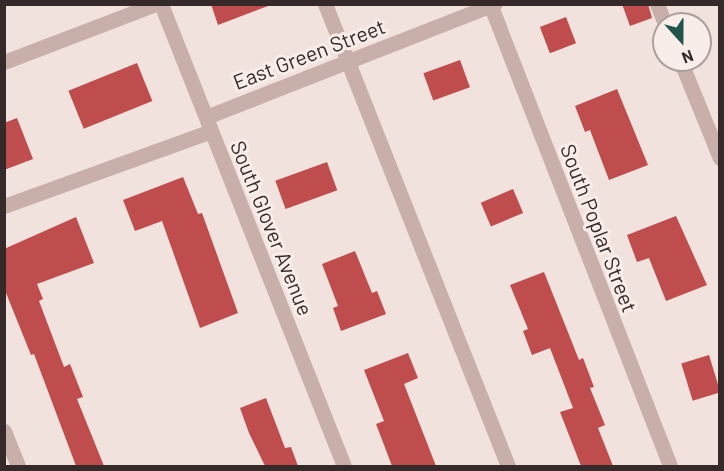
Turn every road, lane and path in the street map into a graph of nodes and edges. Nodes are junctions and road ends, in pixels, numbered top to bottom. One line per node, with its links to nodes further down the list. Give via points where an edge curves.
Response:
1 (156, 4): 5 (street)
2 (161, 4): 8 (street, South Glover Avenue)
3 (324, 4): 6 (street)
4 (492, 5): 6 (street, East Green Street); 15 (street, South Poplar Street)
5 (4, 62)
6 (348, 63): 8 (street, East Green Street); 14 (street)
7 (685, 72): 9 (street)
8 (208, 124): 10 (street, East Green Street); 13 (street, South Glover Avenue)
9 (720, 158)
10 (4, 206)
11 (4, 431): 12 (street)
12 (18, 466)
13 (344, 466)
14 (508, 466)
15 (670, 466)

